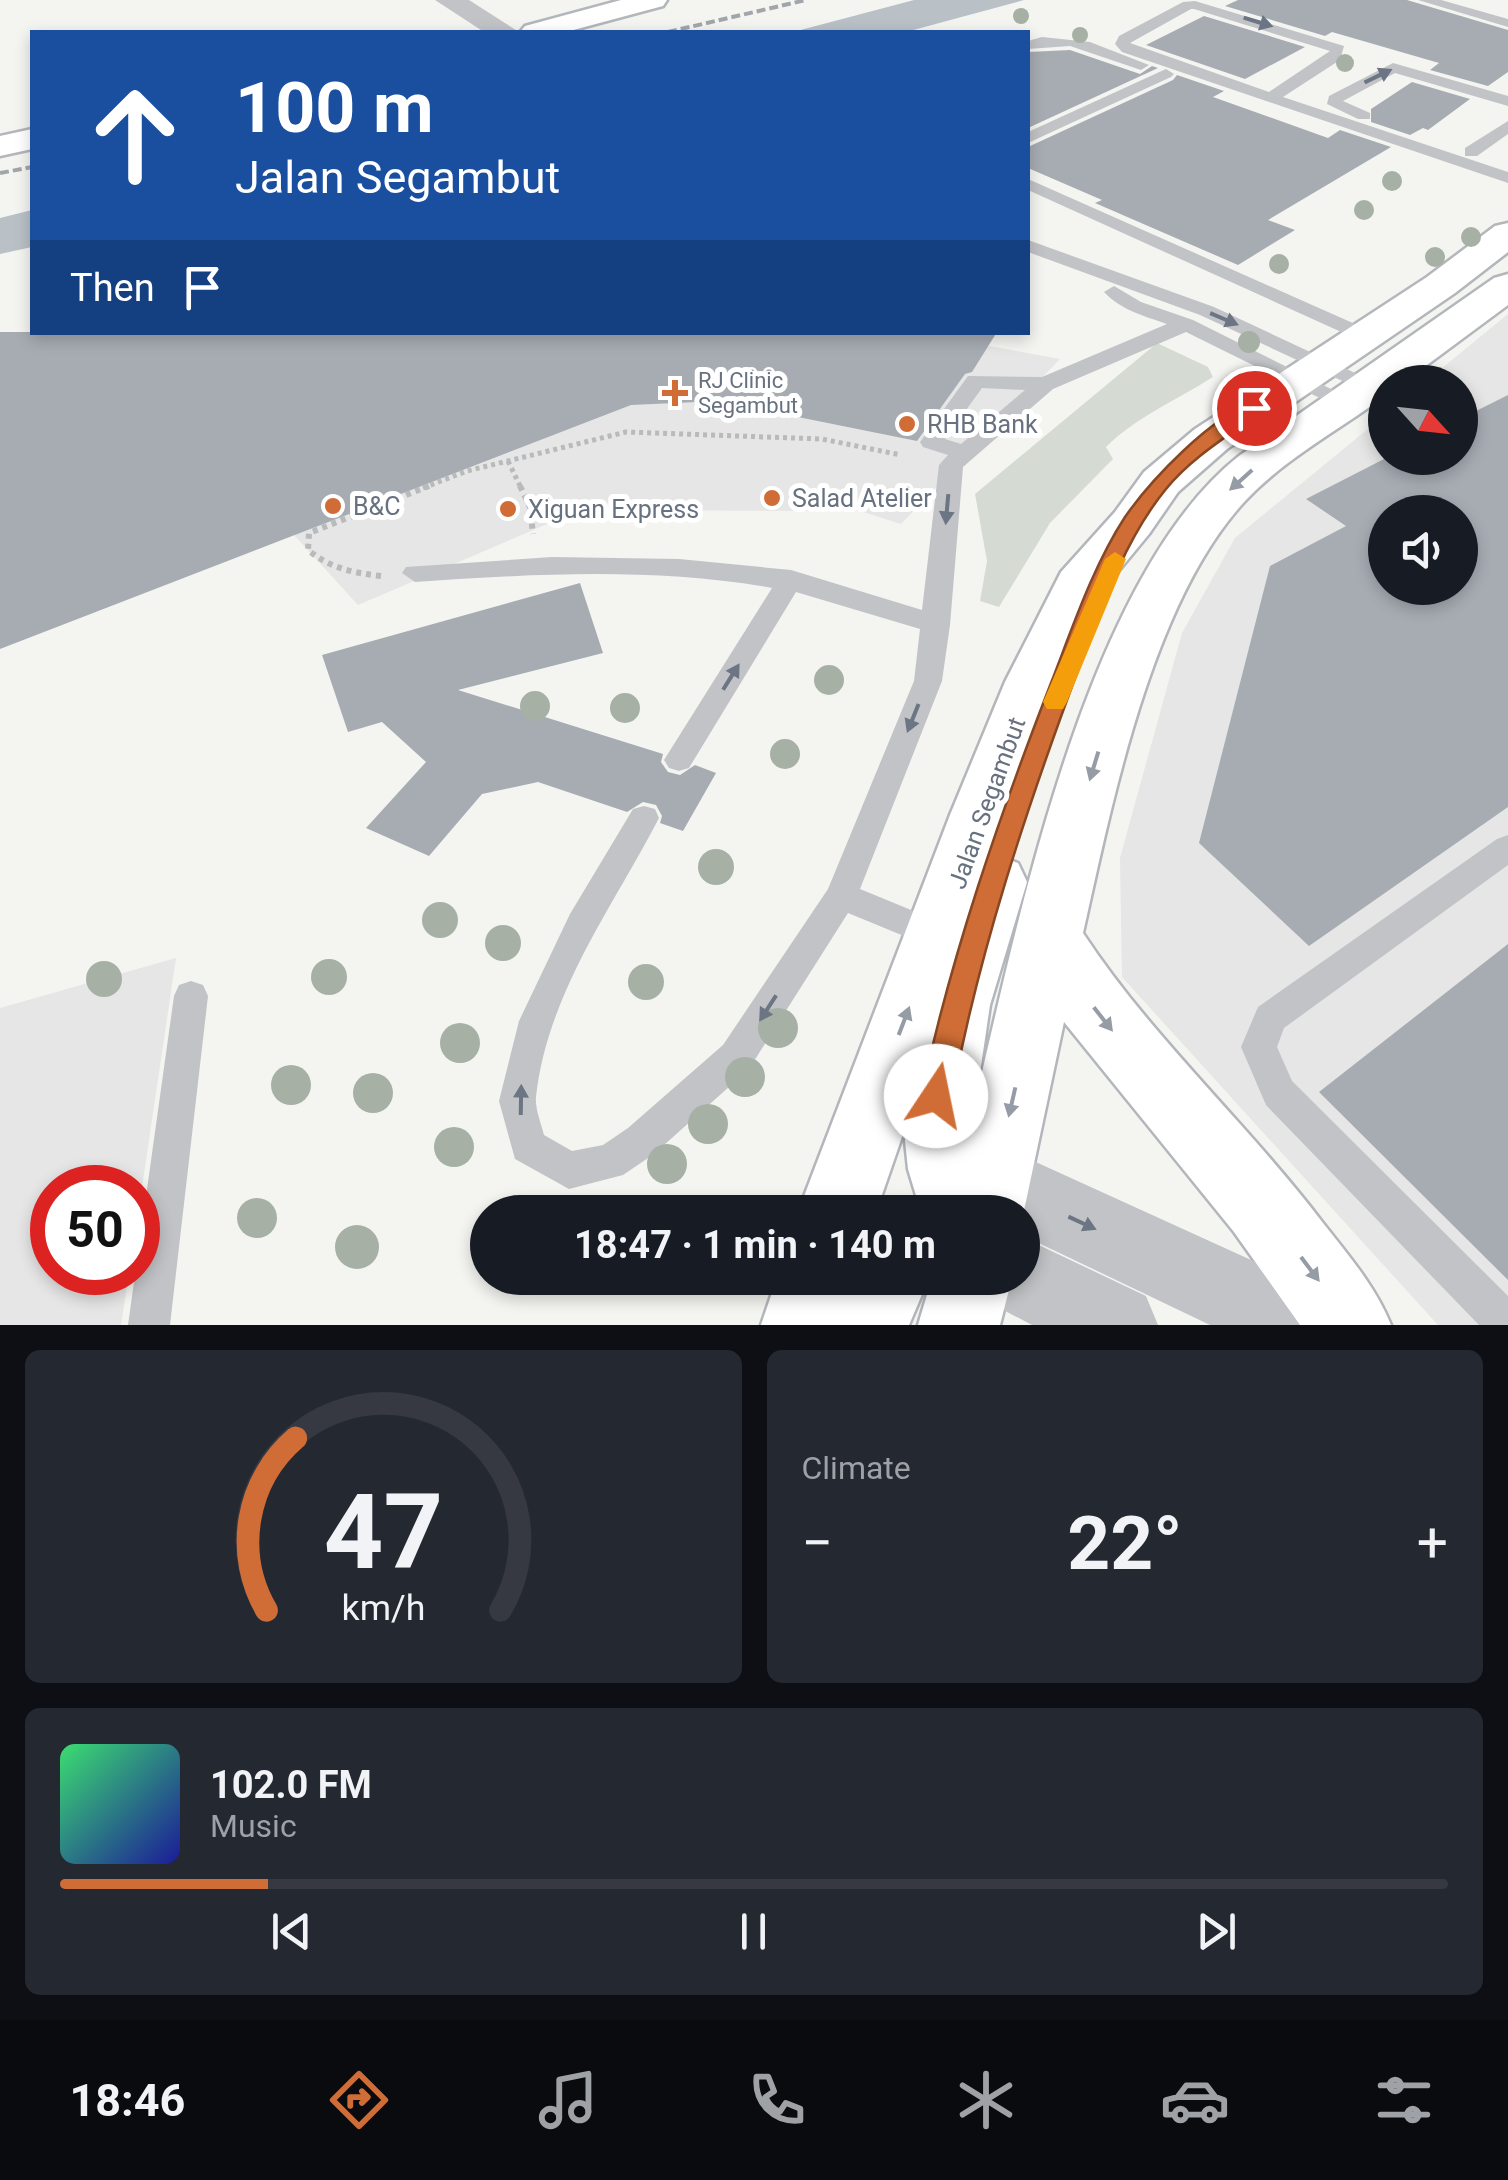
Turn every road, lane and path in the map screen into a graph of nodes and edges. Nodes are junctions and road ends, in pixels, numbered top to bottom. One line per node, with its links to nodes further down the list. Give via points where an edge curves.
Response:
1 (448, 0): 8 (street)
2 (653, 0): 9 (main road)
3 (690, 0): 10 (main road)
4 (1425, 0): 7 (lane)
5 (1485, 0): 6 (lane)
6 (1508, 7)
7 (1508, 23)
8 (500, 30)
9 (542, 30)
10 (579, 30)
11 (1030, 45): 12 (lane, via 1070,41)
12 (1166, 74): 16 (lane); 23 (lane)
13 (1270, 98): 13 (lane, one-way to 13, via 1127,49 1122,44 1195,5 1339,49); 21 (lane)
14 (1508, 102): 19 (lane, one-way to 14, via 1343,109 1335,99 1393,68)
15 (1508, 126): 19 (lane)
16 (1030, 137)
17 (30, 139): 18 (main road)
18 (0, 146)
19 (1471, 152): 20 (lane)
20 (1508, 165)
21 (1508, 178)
22 (1030, 185): 29 (lane)
23 (1508, 194)
24 (1508, 234): 29 (main road, Jalan Segambut)
25 (1030, 247): 26 (lane)
26 (1067, 260): 28 (lane, via 1134,306); 30 (lane, one-way to 30, via 1206,311)
27 (1508, 286): 30 (main road, Jalan Segambut)
28 (1186, 324): 30 (lane); 31 (lane)
29 (1366, 336): 30 (main road, Jalan Segambut)
30 (1336, 382): 34 (main road, Jalan Segambut, via 1210,439 1161,482); 44 (main road, Jalan Segambut, one-way to 44, via 1218,501 1154,604 1111,710)
31 (1045, 384): 32 (lane); 32 (lane, via 976,381 930,442)
32 (958, 459): 33 (path, via 822,439 626,432); 38 (lane, one-way to 38)
33 (508, 460): 35 (path, via 530,507); 36 (path, via 309,533 308,550 348,573)
34 (1132, 522): 43 (main road, Jalan Segambut, via 1079,584 1040,665); 47 (main road, via 1037,749 952,1017 936,1096 945,1174)
35 (538, 565): 36 (lane); 37 (lane, via 698,567)
36 (415, 573)
37 (791, 579): 38 (lane); 39 (lane, one-way to 37)
38 (937, 625): 42 (lane, one-way to 42, via 928,681)
39 (680, 760)
40 (644, 818): 42 (lane, one-way to 40, via 736,1057 640,1142 610,1162 568,1170 528,1146 517,1101 536,1021)
41 (1508, 848): 61 (lane, via 1270,1018 1260,1047 1279,1093)
42 (841, 896): 43 (lane)
43 (938, 936): 46 (main road, Jalan Segambut, one-way to 43)
44 (1048, 938): 48 (main road, Jalan Segambut, one-way to 48); 60 (main road, one-way to 60, via 1094,1008 1261,1205)
45 (191, 996): 54 (lane)
46 (843, 1195)
47 (957, 1195)
48 (975, 1195)
49 (1040, 1239): 59 (street, one-way to 59, via 1255,1304)
50 (1040, 1287): 58 (street)
51 (811, 1295): 55 (main road)
52 (881, 1295): 56 (main road)
53 (962, 1295): 57 (main road, Jalan Segambut)
54 (148, 1325)
55 (802, 1325)
56 (868, 1325)
57 (960, 1325)
58 (1117, 1325)
59 (1287, 1325)
60 (1350, 1325)
61 (1508, 1325)

